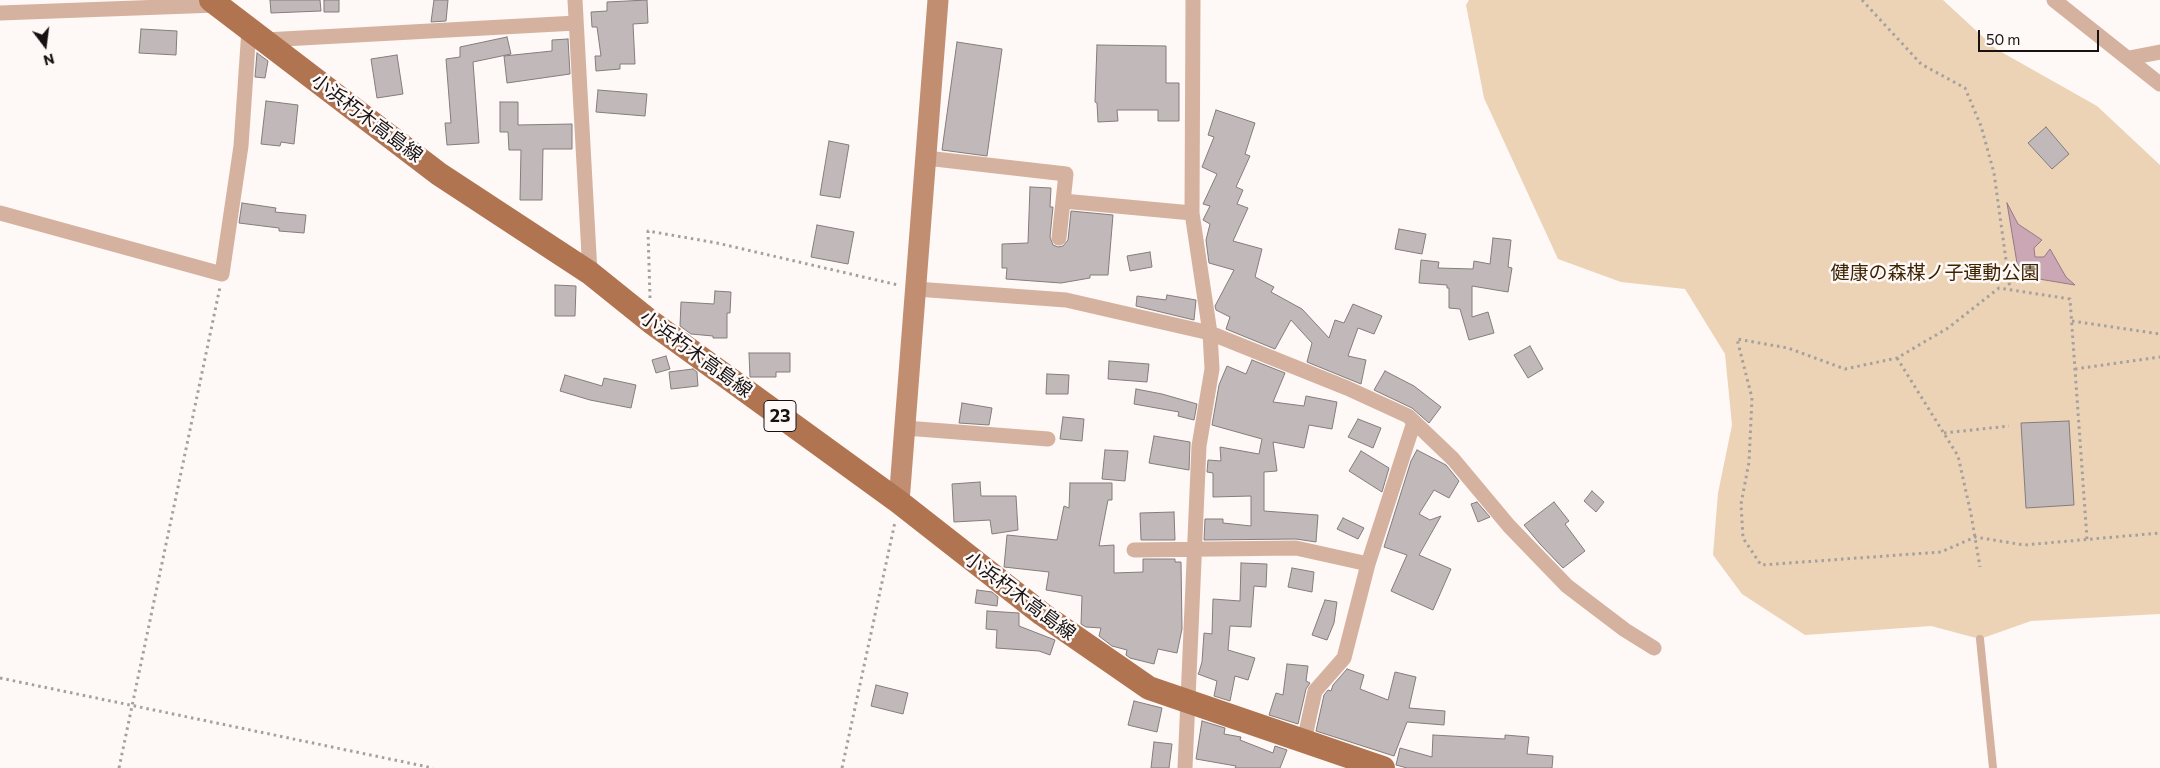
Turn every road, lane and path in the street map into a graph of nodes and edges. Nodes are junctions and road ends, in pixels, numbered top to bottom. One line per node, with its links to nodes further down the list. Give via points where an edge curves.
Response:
1 (575, 0): 8 (street)
2 (938, 0): 13 (main road)
3 (1193, 0): 16 (street)
4 (1862, 0): 21 (path, via 1921,64 1966,88 1994,173)
5 (2054, 0): 11 (street)
6 (214, 2): 7 (street); 9 (main road, 小浜朽木高島線 / 23)
7 (0, 13)
8 (576, 23): 9 (street); 18 (street)
9 (257, 35): 18 (main road, 小浜朽木高島線 / 23, via 439,174); 19 (street)
10 (2160, 52): 11 (street)
11 (2129, 58): 12 (street)
12 (2160, 84)
13 (926, 158): 14 (street, via 1066,174); 20 (main road)
14 (1063, 201): 16 (street); 17 (street)
15 (0, 213): 19 (street)
16 (1192, 213): 24 (street)
17 (1059, 238)
18 (590, 273): 23 (main road, 小浜朽木高島線 / 23)
19 (222, 274): 46 (path)
20 (916, 289): 23 (path, via 717,243 648,231); 24 (street, via 1066,300); 31 (main road)
21 (2010, 289): 22 (path, via 2070,299); 27 (path, via 1998,288 1948,328)
22 (2072, 321): 25 (path); 28 (path)
23 (651, 322): 34 (main road, 小浜朽木高島線 / 23)
24 (1210, 333): 29 (street, via 1346,388 1408,416); 39 (street, via 1212,369 1199,446)
25 (2160, 334)
26 (2160, 357): 28 (path)
27 (1897, 358): 32 (path); 36 (path, via 1845,370 1788,348 1737,338 1752,398 1749,462 1741,504 1744,538 1761,565 1941,552)
28 (2075, 369): 37 (path)
29 (1414, 422): 40 (street); 43 (street, via 1453,459 1567,586)
30 (2010, 426): 32 (path)
31 (905, 428): 33 (street); 34 (main road)
32 (1944, 433): 36 (path, via 1958,456)
33 (1048, 439)
34 (899, 502): 45 (main road, 小浜朽木高島線 / 23, via 1042,614 1149,688); 50 (path)
35 (2160, 533): 37 (path)
36 (1975, 537): 37 (path, via 2024,545); 41 (path)
37 (2087, 540)
38 (1134, 550): 39 (street)
39 (1195, 550): 40 (street, via 1296,548); 45 (street)
40 (1368, 564): 47 (street, via 1344,658 1315,691)
41 (1980, 568)
42 (1980, 639): 53 (lane)
43 (1654, 648)
44 (0, 678): 46 (path)
45 (1188, 702): 47 (main road, 小浜朽木高島線 / 23); 51 (street)
46 (132, 705): 48 (path); 49 (path)
47 (1304, 741): 52 (main road, 小浜朽木高島線 / 23)
48 (119, 768)
49 (433, 768)
50 (842, 768)
51 (1185, 768)
52 (1383, 768)
53 (1993, 768)

